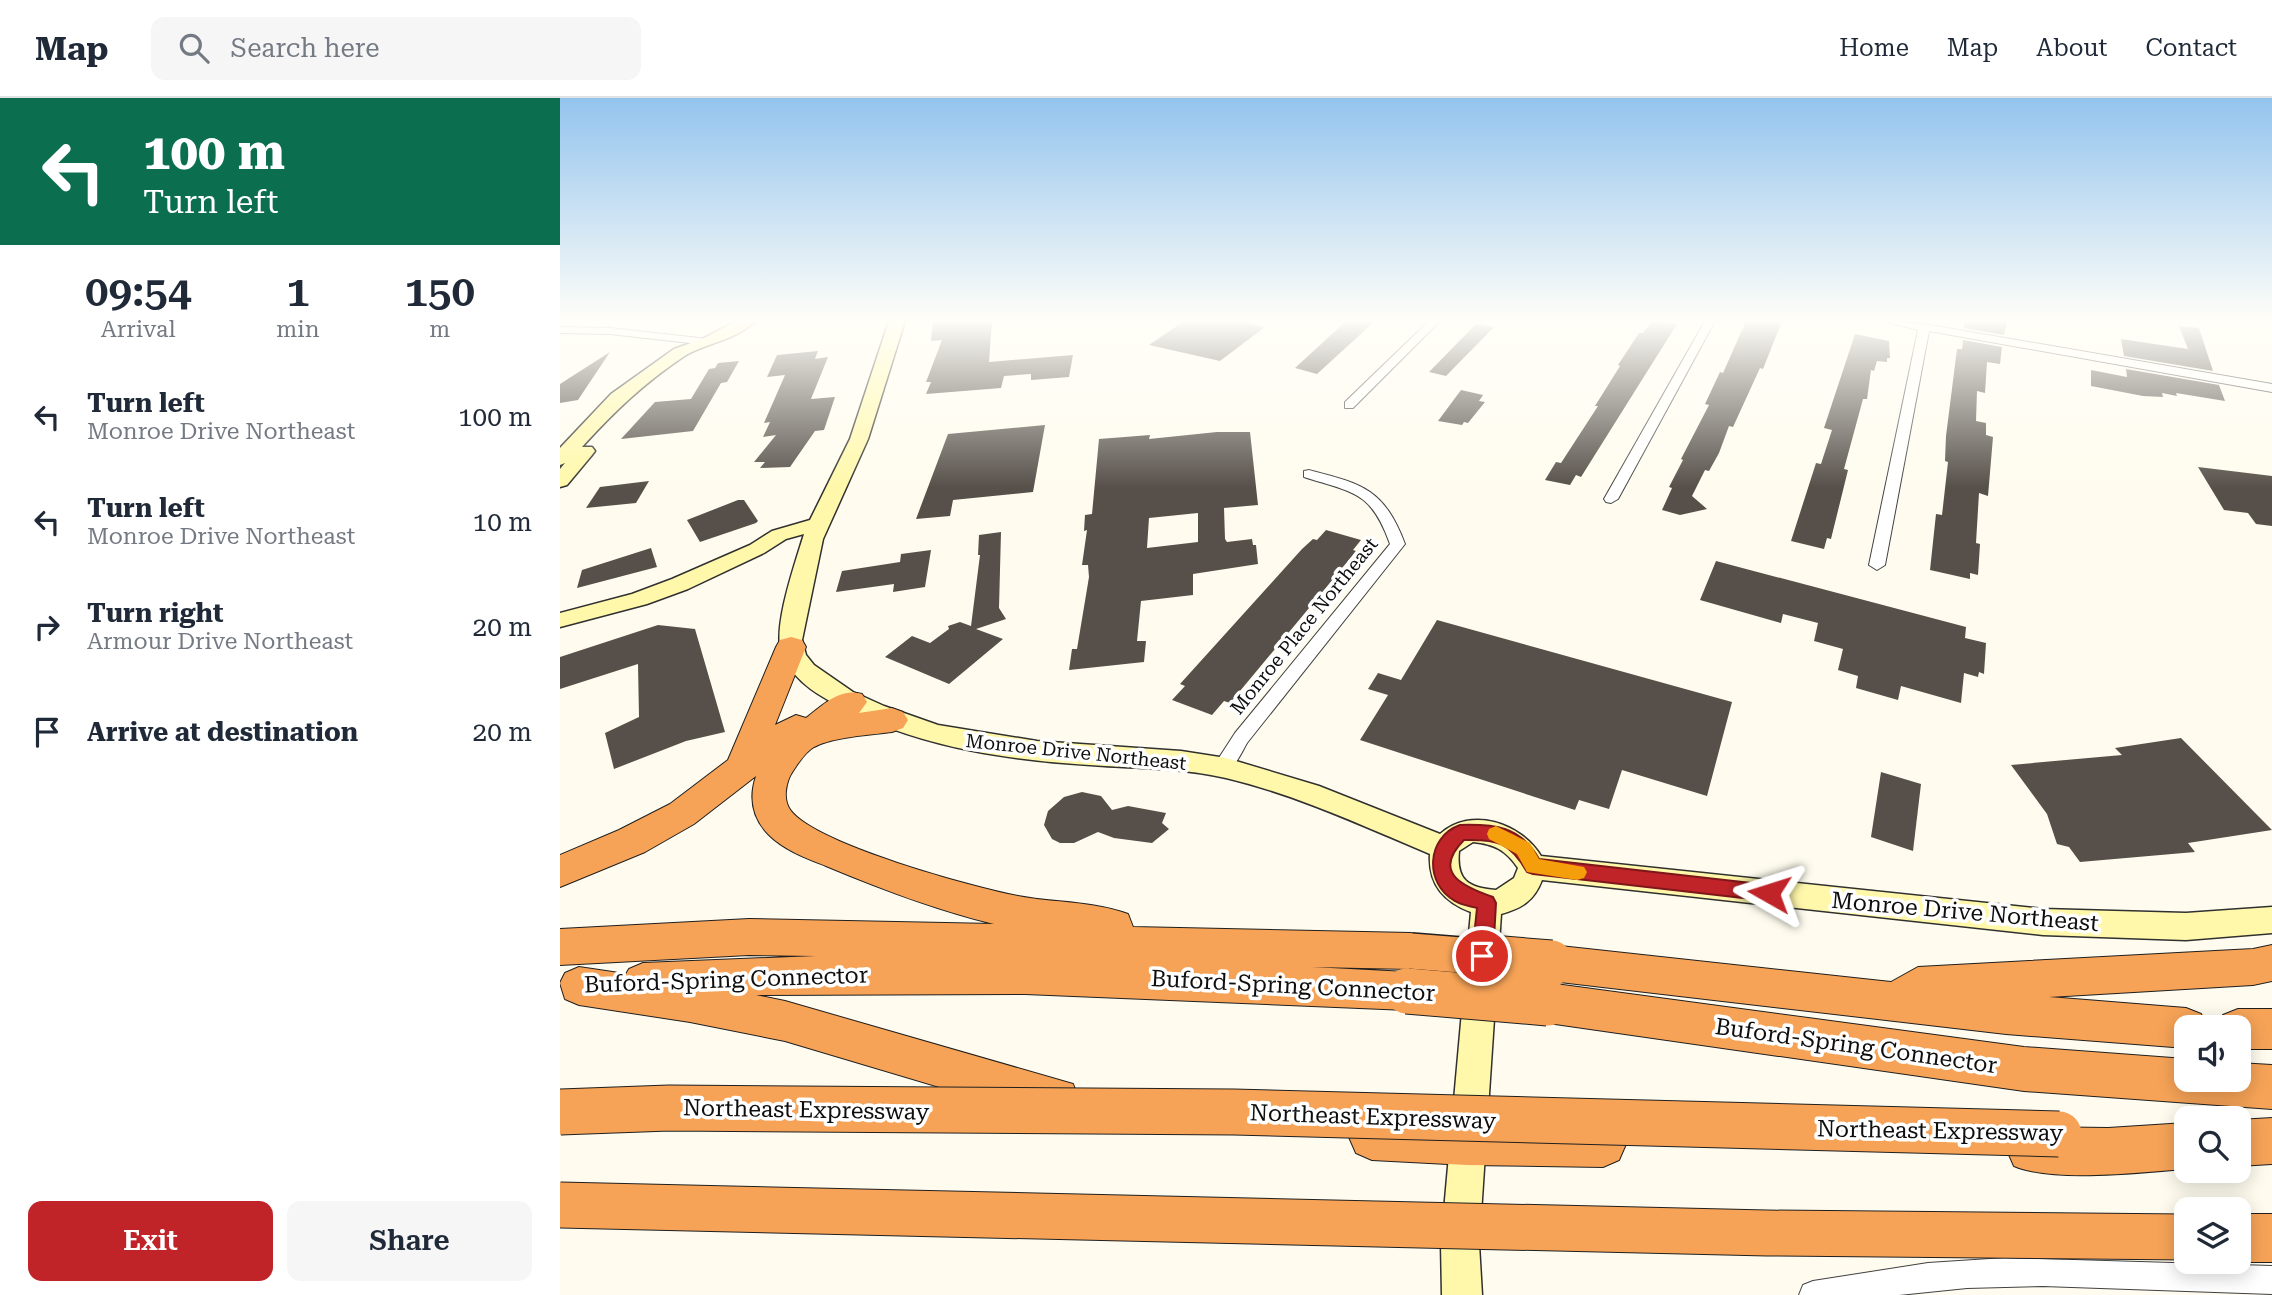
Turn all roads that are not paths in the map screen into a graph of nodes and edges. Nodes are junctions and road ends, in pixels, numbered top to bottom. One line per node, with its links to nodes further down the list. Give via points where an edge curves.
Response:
1 (646, 377): 10 (main road, via 617,398)
2 (666, 377): 12 (main road, via 633,400)
3 (880, 377): 13 (main road, via 868,417)
4 (1378, 377): 9 (street)
5 (1679, 377): 14 (street)
6 (1914, 377): 18 (street)
7 (2208, 377): 8 (street)
8 (2272, 388)
9 (1349, 405)
10 (560, 459)
11 (1309, 474): 25 (street, Monroe Place Northeast, via 1363,490 1388,515 1398,544)
12 (560, 481)
13 (837, 485): 15 (main road); 16 (main road)
14 (1611, 499)
15 (815, 532): 16 (main road); 17 (main road); 20 (main road)
16 (779, 535): 17 (main road)
17 (758, 549): 19 (main road, via 668,589)
18 (1877, 565)
19 (560, 620)
20 (791, 647): 21 (main road, Monroe Drive Northeast, via 811,676); 24 (highway)
21 (845, 699): 22 (main road, Monroe Drive Northeast); 23 (highway); 24 (highway)
22 (892, 720): 23 (highway, via 830,730); 25 (main road, Monroe Drive Northeast, via 996,747)
23 (799, 743): 31 (highway, via 777,769 769,792 774,816 797,837 925,887 1019,914 1110,925)
24 (743, 766): 28 (highway, via 663,825)
25 (1222, 767): 26 (main road, Monroe Drive Northeast, via 1283,782)
26 (1444, 848): 27 (main road, via 1460,833 1491,832 1523,849); 29 (main road, via 1441,864 1446,881 1461,895)
27 (1533, 867): 29 (main road, via 1524,891 1504,902); 30 (main road, Monroe Drive Northeast, via 2043,922 2191,926)
28 (560, 872)
29 (1487, 903): 46 (main road)
30 (2272, 920)
31 (1161, 944): 32 (highway, Buford-Spring Connector, via 749,937); 34 (highway, Buford-Spring Connector, bridge, via 1411,951)
32 (560, 947)
33 (2272, 964): 36 (highway, via 1918,986)
34 (1550, 983): 35 (highway, Buford-Spring Connector, bridge, via 1407,991 917,972 731,976); 36 (highway, Buford-Spring Connector); 40 (highway, Buford-Spring Connector, via 2024,1069)
35 (570, 987): 46 (highway, via 690,1002 785,1021 1120,1117 1245,1130)
36 (1897, 1002): 37 (highway, Buford-Spring Connector)
37 (2174, 1027)
38 (2251, 1028): 39 (highway)
39 (2272, 1029)
40 (2272, 1087)
41 (560, 1112): 44 (highway, Northeast Expressway, bridge, via 669,1108 1234,1112 1749,1128)
42 (2251, 1132): 43 (highway)
43 (2272, 1132)
44 (2174, 1133)
45 (2272, 1141): 47 (highway)
46 (1467, 1142): 48 (highway, via 2108,1151); 54 (main road, via 1460,1244)
47 (2251, 1142)
48 (2174, 1147)
49 (560, 1205): 50 (highway, bridge)
50 (2174, 1237)
51 (2251, 1238): 52 (highway)
52 (2272, 1238)
53 (2272, 1280): 55 (street, via 1966,1274)
54 (1462, 1295)
55 (1813, 1295)

